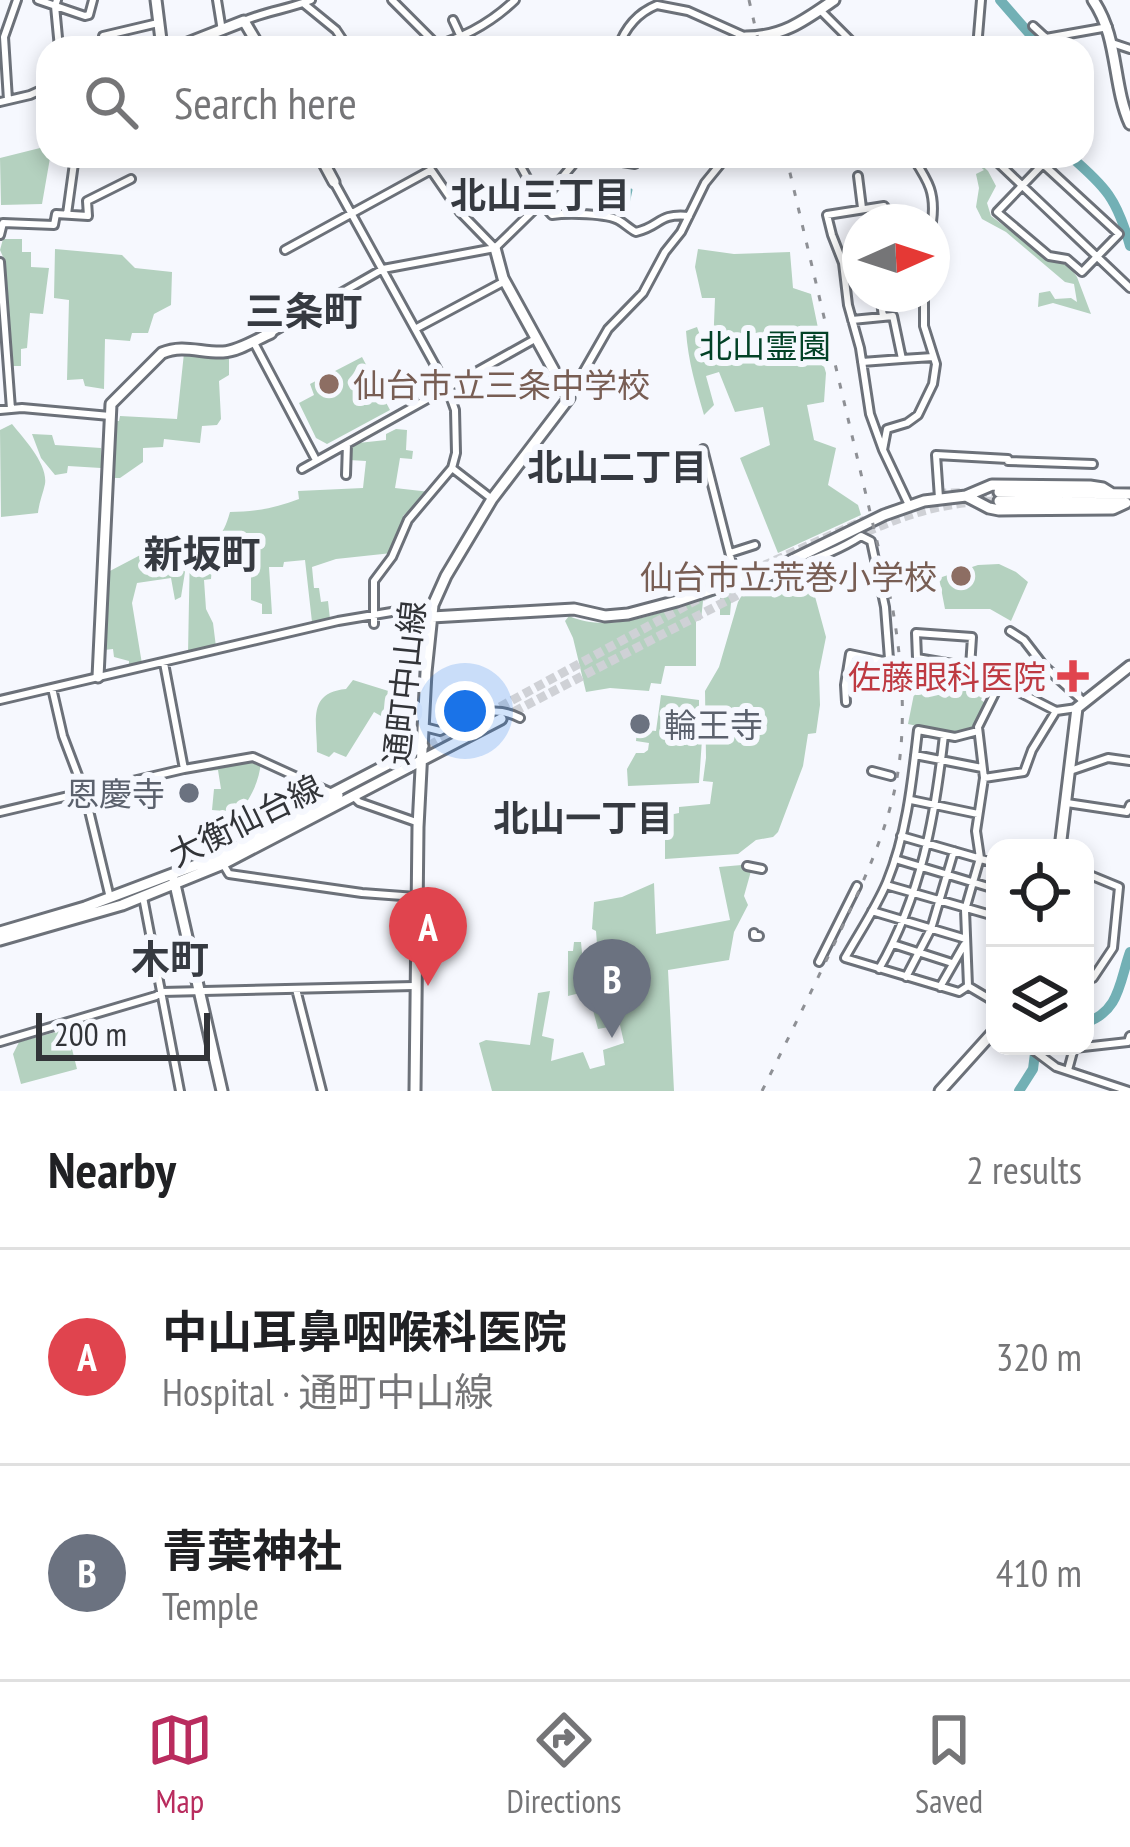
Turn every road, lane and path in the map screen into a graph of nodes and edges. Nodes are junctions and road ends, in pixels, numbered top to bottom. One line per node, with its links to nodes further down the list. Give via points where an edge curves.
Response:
1 (17, 0): 35 (street)
2 (38, 0): 12 (street)
3 (93, 0): 12 (street, via 85,16)
4 (156, 0): 16 (street)
5 (217, 0): 19 (street)
6 (392, 0): 27 (street)
7 (515, 0): 20 (street)
8 (834, 0): 13 (street)
9 (981, 0): 32 (street)
10 (1093, 0): 18 (street)
11 (307, 2): 15 (street); 26 (street)
12 (56, 3): 21 (street)
13 (820, 10): 30 (street); 31 (street)
14 (453, 20): 20 (street)
15 (244, 21): 19 (street); 25 (street)
16 (159, 23): 22 (street); 23 (street)
17 (1033, 26): 33 (street)
18 (1108, 28): 34 (street); 36 (street)
19 (222, 31): 24 (street)
20 (460, 35)
21 (58, 36)
22 (104, 36)
23 (161, 36)
24 (208, 36)
25 (253, 36)
26 (340, 36)
27 (429, 36)
28 (623, 36): 29 (street, via 657,5)
29 (744, 36)
30 (768, 36)
31 (846, 36)
32 (978, 36)
33 (1044, 36)
34 (1058, 36)
35 (2, 39): 39 (street)
36 (1112, 43): 37 (street); 40 (street)
37 (1130, 49)
38 (36, 91): 39 (street)
39 (4, 101)
40 (1130, 124)
41 (73, 168): 58 (street)
42 (326, 168): 52 (street)
43 (522, 168): 54 (street)
44 (570, 168): 54 (street)
45 (718, 168): 60 (street)
46 (918, 168): 56 (street)
47 (1004, 168): 53 (street)
48 (1039, 168): 53 (street)
49 (1047, 168): 65 (street, via 1119,234)
50 (858, 176): 55 (street)
51 (131, 178): 58 (street, via 87,201 88,216)
52 (334, 182): 59 (street)
53 (1023, 186): 65 (street); 65 (street, via 998,212 1076,270)
54 (541, 203): 60 (street, via 552,215 612,217 636,232 664,216); 63 (street)
55 (861, 204)
56 (934, 204)
57 (842, 212): 66 (street, via 827,215)
58 (67, 214): 61 (street, via 56,214 53,224)
59 (351, 215): 63 (street, via 431,170); 64 (street); 68 (street)
60 (689, 216): 84 (street)
61 (3, 223): 62 (street)
62 (0, 236)
63 (495, 248): 68 (street); 69 (street)
64 (285, 250)
65 (1099, 257): 70 (street)
66 (842, 261)
67 (0, 262): 85 (street)
68 (383, 269): 76 (street); 77 (street)
69 (505, 281): 76 (street); 78 (street)
70 (1130, 288)
71 (851, 312): 75 (street)
72 (882, 312): 74 (street)
73 (924, 312): 80 (street)
74 (883, 317): 75 (street); 81 (street, via 893,316)
75 (852, 320): 82 (street)
76 (415, 329): 83 (street)
77 (271, 333): 79 (street)
78 (536, 339): 83 (street); 84 (street)
79 (253, 341): 87 (street, via 224,352 162,353 111,404); 91 (street)
80 (935, 357): 81 (street); 90 (street, via 922,408 886,430)
81 (902, 359): 82 (street)
82 (862, 362): 90 (street)
83 (447, 387): 88 (street); 93 (street, via 455,410)
84 (568, 398): 100 (street, 通町中山線)
85 (11, 409): 86 (street); 87 (street)
86 (0, 410)
87 (110, 416): 116 (street)
88 (346, 444): 91 (street); 95 (street)
89 (704, 449): 107 (street)
90 (883, 450): 103 (street)
91 (316, 460): 94 (street)
92 (1094, 464): 99 (street, via 936,455)
93 (452, 468): 100 (street); 110 (street, via 408,520 374,580)
94 (302, 469)
95 (346, 476)
96 (980, 491): 97 (street, via 1090,486); 98 (street); 101 (street); 104 (street, via 994,507)
97 (1111, 493): 101 (street); 102 (street)
98 (966, 496): 99 (street); 101 (street)
99 (939, 498): 103 (street)
100 (492, 499): 109 (street, 通町中山線)
101 (995, 500): 102 (street); 104 (street)
102 (1129, 500): 104 (street, via 1113,509)
103 (909, 505): 108 (street)
104 (1016, 509): 105 (street)
105 (1014, 522)
106 (755, 545): 107 (street)
107 (730, 553): 108 (street)
108 (736, 580): 109 (street, via 615,615); 120 (street, via 750,589 861,536 871,541 890,658 850,654)
109 (433, 611): 110 (street); 125 (street, 通町中山線)
110 (374, 614): 111 (street); 113 (street)
111 (374, 624)
112 (1010, 631): 121 (street)
113 (164, 663): 116 (street); 134 (street)
114 (1130, 666): 121 (street)
115 (970, 667): 115 (street, via 972,637 916,633 917,658); 117 (street)
116 (98, 676): 118 (street)
117 (1000, 683): 122 (street); 126 (street)
118 (52, 688): 119 (street); 139 (street)
119 (0, 700)
120 (846, 702)
121 (1080, 704): 122 (street); 136 (street)
122 (1057, 711): 138 (street, via 1024,772)
123 (520, 718): 125 (street, via 485,710 440,731)
124 (501, 719): 130 (street, 大衡仙台線)
125 (424, 727): 128 (street, 通町中山線)
126 (978, 729): 127 (street); 133 (street)
127 (944, 735): 129 (street, via 918,730); 131 (street)
128 (423, 746): 130 (street, 通町中山線); 140 (street, 大衡仙台線)
129 (915, 755): 131 (street); 142 (street)
130 (422, 760): 141 (street, 大衡仙台線); 148 (street, 通町中山線)
131 (941, 760): 133 (street); 145 (street)
132 (1130, 761): 136 (street, via 1108,758)
133 (982, 768): 138 (street)
134 (184, 769): 139 (street); 140 (street, via 254,757)
135 (872, 771): 137 (street)
136 (1069, 771): 143 (street)
137 (891, 776)
138 (984, 778): 147 (street)
139 (85, 794): 146 (street); 171 (street)
140 (335, 794): 162 (street, 大衡仙台線)
141 (353, 796): 148 (street); 156 (street, 大衡仙台線)
142 (910, 800): 145 (street); 149 (street)
143 (1065, 803): 144 (street, via 1127,812); 150 (street)
144 (1130, 805)
145 (936, 806): 147 (street); 151 (street)
146 (0, 812)
147 (978, 814): 153 (street)
148 (418, 823): 169 (street, 通町中山線)
149 (901, 836): 151 (street); 154 (street)
150 (1061, 839)
151 (928, 843): 152 (street); 158 (street)
152 (953, 850): 153 (street); 160 (street)
153 (980, 858): 155 (street); 163 (street)
154 (895, 859): 158 (street); 164 (street)
155 (986, 860)
156 (223, 864): 162 (street, 大衡仙台線); 169 (street, via 229,874)
157 (748, 866): 159 (street)
158 (921, 867): 160 (street); 167 (street)
159 (762, 868)
160 (946, 874): 163 (street); 170 (street)
161 (1094, 877): 185 (street, via 1119,887 1113,949)
162 (174, 880): 168 (street, 大衡仙台線); 171 (street, 大衡仙台線); 191 (street)
163 (973, 882): 166 (street); 172 (street)
164 (886, 885): 167 (street); 173 (street)
165 (857, 886): 181 (street)
166 (986, 886)
167 (914, 893): 170 (street); 175 (street)
168 (143, 897): 171 (street, 大衡仙台線); 190 (street)
169 (416, 897): 186 (street, 通町中山線)
170 (939, 900): 172 (street); 176 (street)
171 (111, 902): 177 (street, 大衡仙台線)
172 (966, 908): 174 (street); 178 (street)
173 (872, 911): 175 (street); 183 (street, via 845,958)
174 (986, 913)
175 (905, 921): 176 (street); 179 (street)
176 (931, 929): 178 (street); 180 (street)
177 (0, 936)
178 (966, 940): 182 (street); 187 (street)
179 (893, 944): 180 (street); 183 (street)
180 (918, 952): 182 (street); 184 (street)
181 (819, 962)
182 (952, 963): 188 (street)
183 (879, 969): 184 (street)
184 (906, 977): 188 (street)
185 (1094, 977)
186 (416, 986): 189 (street); 202 (street, 通町中山線)
187 (968, 986): 188 (street); 192 (street)
188 (940, 987)
189 (296, 989): 191 (street); 201 (street)
190 (162, 992): 191 (street); 195 (street); 199 (street)
191 (200, 992): 200 (street)
192 (986, 997)
193 (986, 1040): 203 (street)
194 (1129, 1041): 197 (street, via 1074,1048)
195 (0, 1042)
196 (1038, 1055): 197 (street)
197 (1068, 1070): 198 (street)
198 (1117, 1090): 204 (street)
199 (180, 1091)
200 (222, 1091)
201 (322, 1091)
202 (415, 1091)
203 (940, 1091)
204 (1129, 1091)

